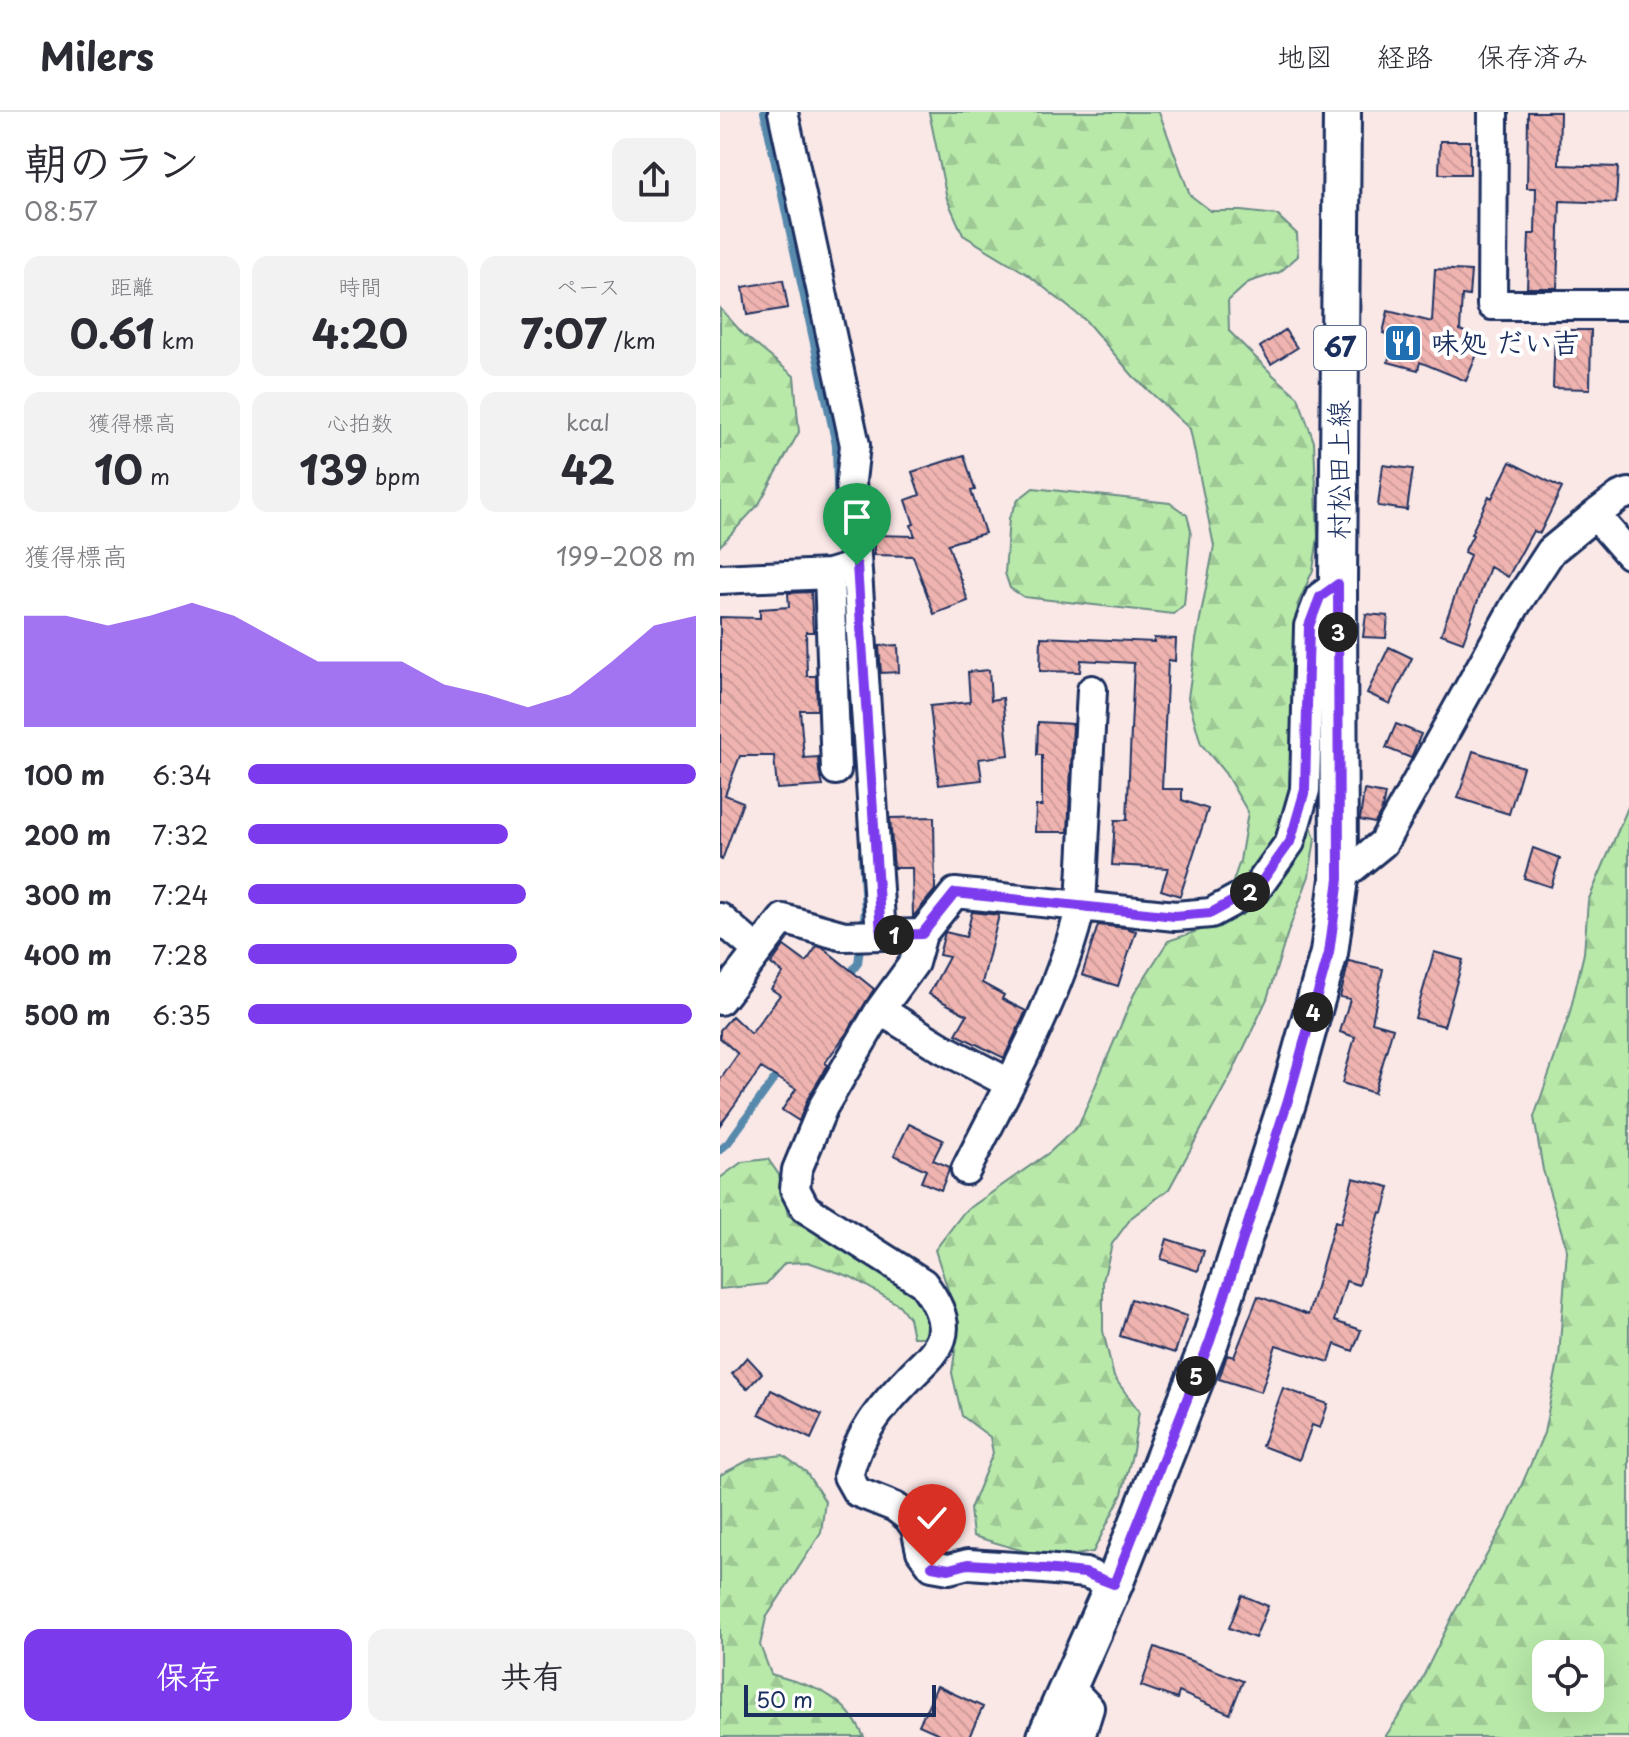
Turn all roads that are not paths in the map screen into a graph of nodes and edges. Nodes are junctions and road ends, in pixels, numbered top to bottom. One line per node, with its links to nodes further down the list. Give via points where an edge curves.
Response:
1 (783, 112): 8 (street, via 855,445 851,481)
2 (1342, 112): 11 (main road, 村松田上線 / 67)
3 (1493, 112): 4 (street, via 1492,305)
4 (1629, 305)
5 (1629, 493): 6 (street)
6 (1595, 515): 7 (street); 14 (street, via 1551,551 1383,843)
7 (1629, 554)
8 (857, 565): 9 (street); 18 (street)
9 (829, 574): 10 (street); 13 (street)
10 (720, 579)
11 (1338, 584): 14 (main road, 村松田上線 / 67); 15 (street, via 1320,597 1309,626 1305,790 1290,842 1257,888 1211,913 1175,916)
12 (1092, 690): 15 (street)
13 (836, 770)
14 (1339, 879): 24 (main road, 村松田上線 / 67, via 1329,953 1288,1100 1210,1341)
15 (1081, 905): 17 (street, via 955,893); 22 (street, via 1046,1009)
16 (720, 918): 19 (street)
17 (922, 934): 18 (street); 21 (street, via 914,963)
18 (881, 935): 19 (street, via 844,936 783,919)
19 (758, 951): 20 (street)
20 (720, 1000)
21 (880, 1010): 22 (street); 24 (street, via 823,1107 797,1170 795,1189 805,1208 923,1283 935,1299 942,1338 871,1421 848,1476 857,1492 908,1517 932,1566 1085,1573)
22 (1009, 1083): 23 (street)
23 (966, 1170)
24 (1114, 1584): 25 (main road, 村松田上線 / 67)
25 (1068, 1686): 26 (main road, 村松田上線 / 67); 27 (street, via 1089,1708)
26 (1046, 1737)
27 (1080, 1737)

